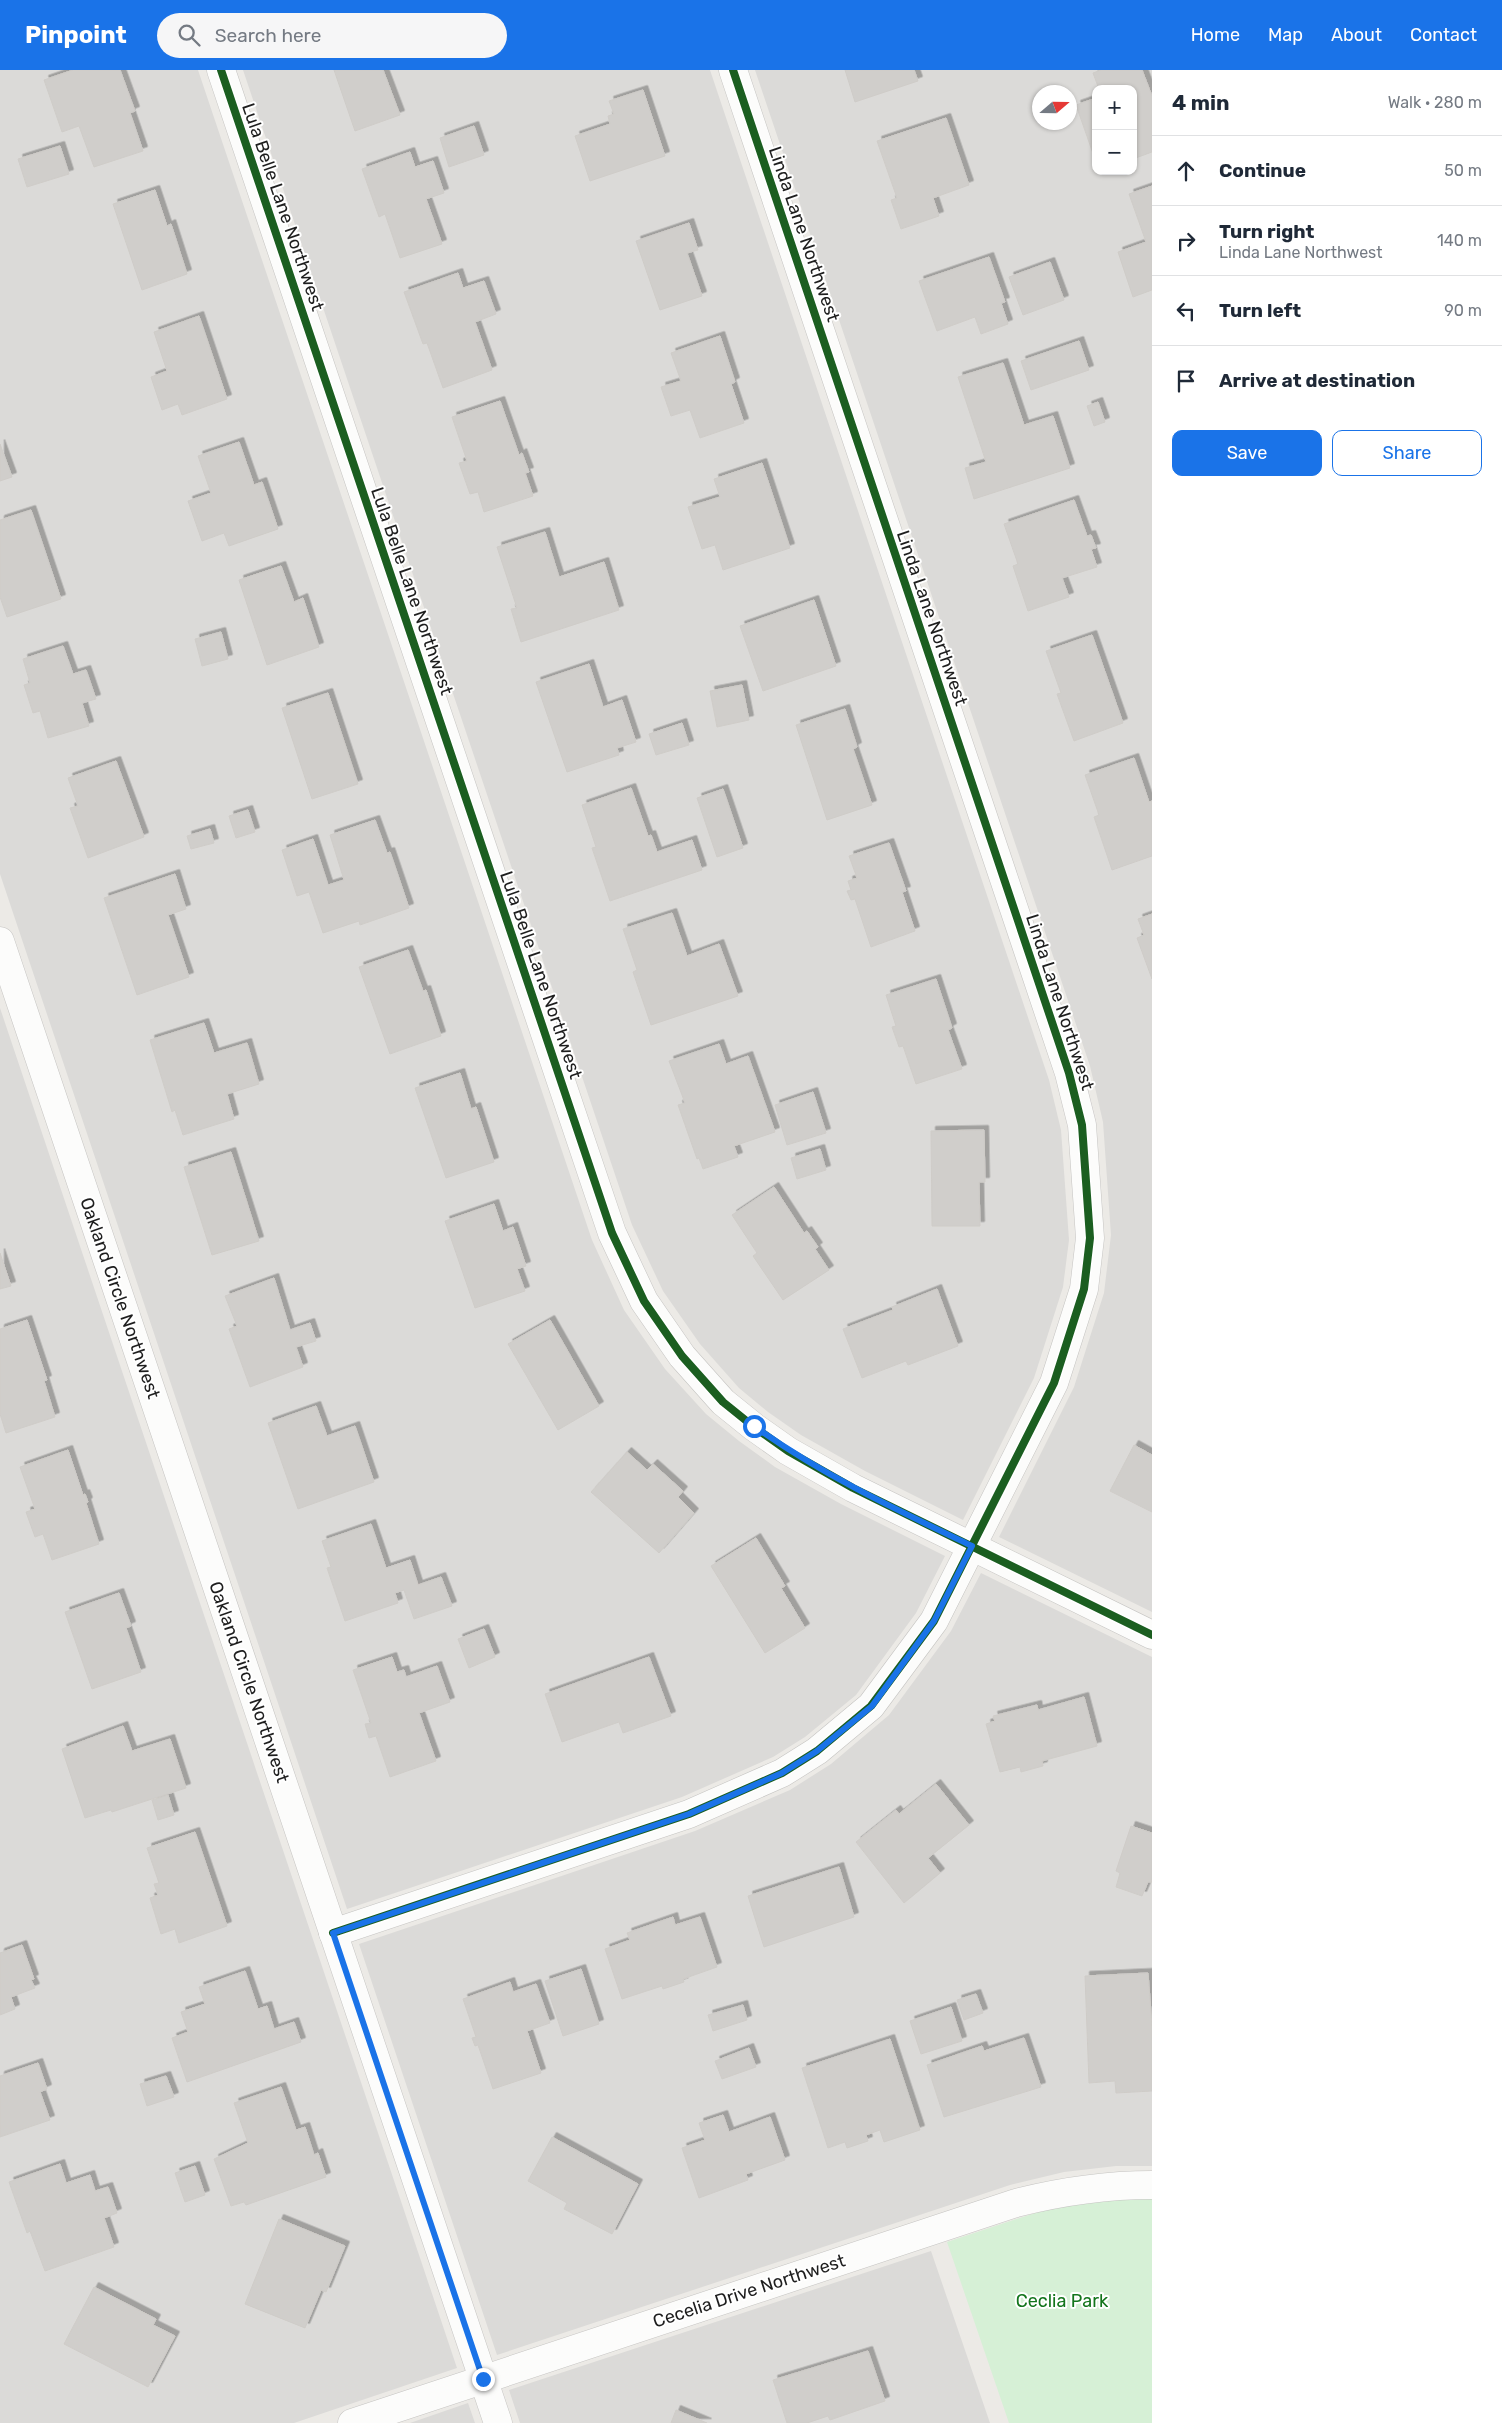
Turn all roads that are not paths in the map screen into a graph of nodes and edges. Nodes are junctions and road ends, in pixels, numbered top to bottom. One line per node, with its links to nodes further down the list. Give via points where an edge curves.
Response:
1 (221, 70): 4 (street, Lula Belle Lane Northwest, via 609,1224 644,1301 682,1356 723,1402 754,1426 788,1451 853,1488)
2 (733, 70): 4 (street, Linda Lane Northwest, via 1069,1073 1082,1126 1090,1238 1084,1289 1054,1383)
3 (0, 941): 6 (street, Oakland Circle Northwest)
4 (972, 1546): 5 (street, Lula Belle Lane Northwest); 6 (street, Linda Lane Northwest, via 934,1621 872,1706 817,1751 782,1773 689,1814)
5 (1152, 1635)
6 (333, 1933): 8 (street, Oakland Circle Northwest)
7 (1152, 2185): 8 (street, Cecelia Drive Northwest, via 1115,2185 1065,2191 1016,2203)
8 (483, 2379): 9 (street, Cecelia Drive Northwest); 10 (street, Oakland Circle Northwest)
9 (352, 2423)
10 (498, 2423)

